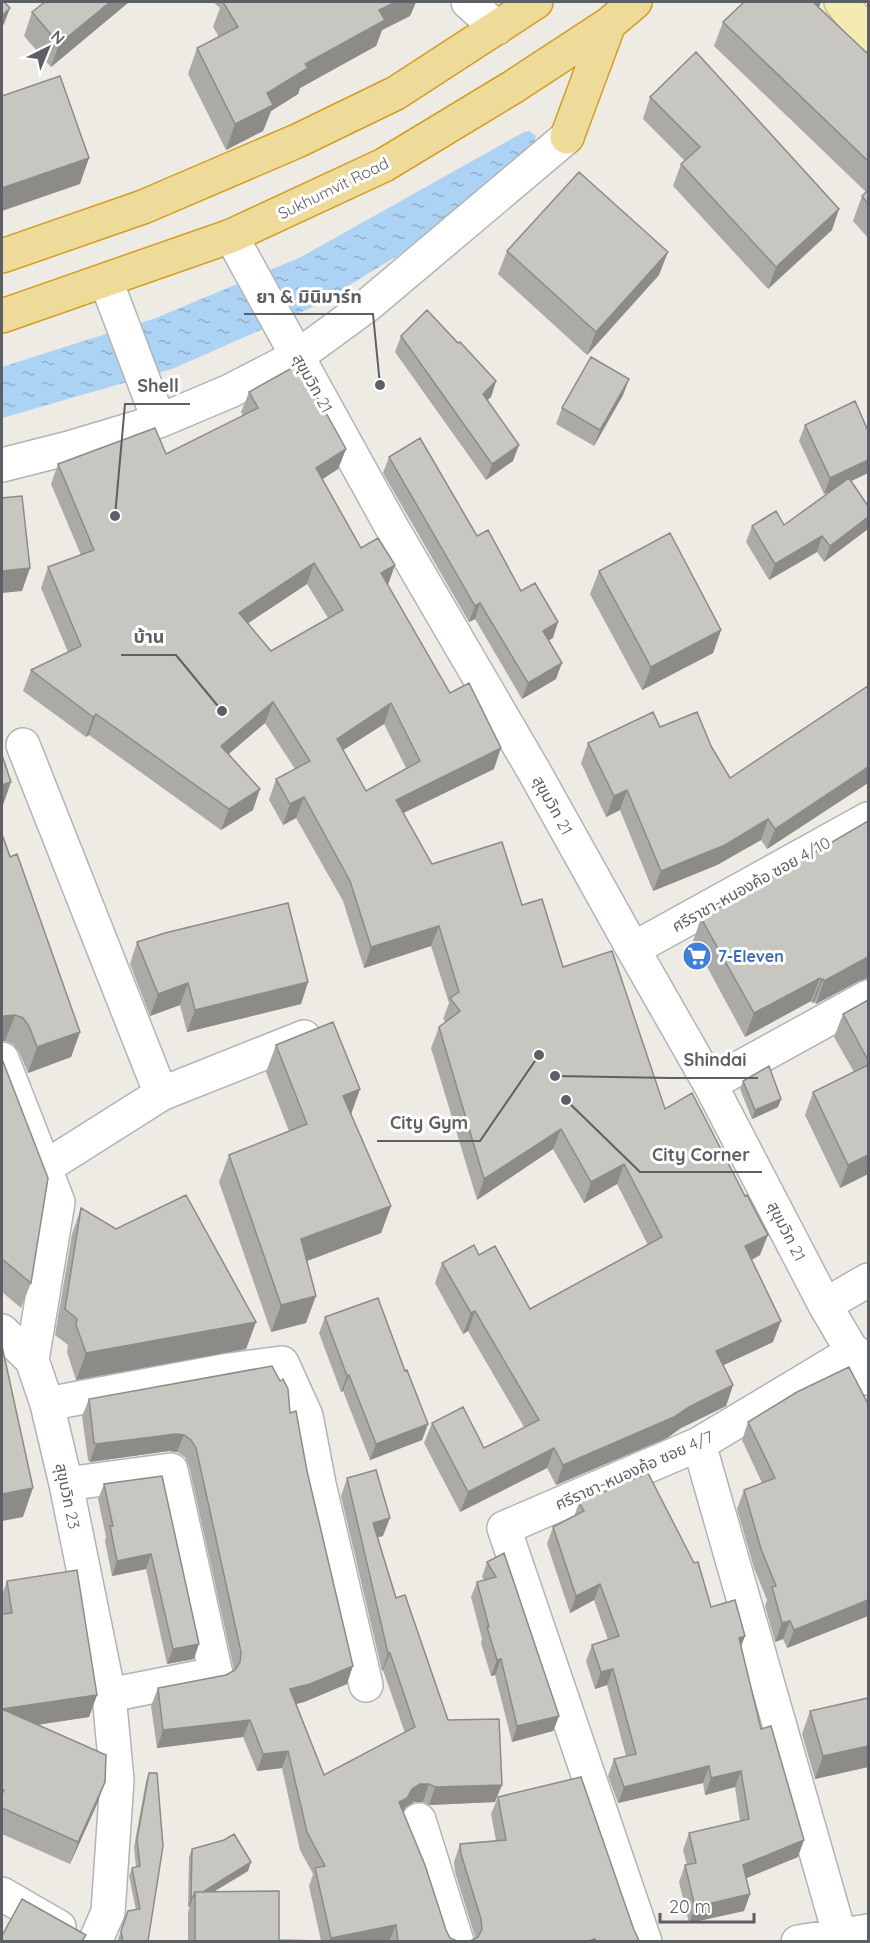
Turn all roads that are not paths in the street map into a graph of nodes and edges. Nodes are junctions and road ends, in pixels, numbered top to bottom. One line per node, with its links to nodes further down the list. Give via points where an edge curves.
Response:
1 (468, 2): 6 (street)
2 (536, 2): 6 (highway)
3 (635, 2): 5 (highway, Sukhumvit Road)
4 (842, 2): 7 (main road)
5 (609, 24): 8 (highway); 9 (highway, Sukhumvit Road, via 384,165)
6 (497, 28): 10 (highway, via 396,93 297,141 143,207)
7 (868, 35)
8 (567, 136): 13 (street, via 369,304)
9 (231, 236): 11 (highway, Sukhumvit Road); 13 (street, สุขุมวิท 21)
10 (2, 256)
11 (106, 281): 12 (highway, Sukhumvit Road); 14 (street)
12 (2, 316)
13 (298, 356): 14 (street, via 230,392); 18 (street, สุขุมวิท 21, via 390,526)
14 (159, 421): 15 (street)
15 (2, 465)
16 (23, 745): 23 (street)
17 (868, 819): 18 (street, ศรีราชา-หนองค้อ ซอย 4/10)
18 (633, 949): 22 (street, สุขุมวิท 21)
19 (868, 996): 22 (street)
20 (304, 1038): 23 (street)
21 (2, 1059): 24 (street, สุขุมวิท 23)
22 (710, 1084): 26 (street, สุขุมวิท 21)
23 (161, 1094): 24 (street)
24 (44, 1168): 28 (street, สุขุมวิท 23, via 58,1202)
25 (868, 1280): 26 (street)
26 (825, 1305): 29 (street, สุขุมวิท 21)
27 (2, 1331): 28 (street)
28 (32, 1360): 30 (street, สุขุมวิท 23)
29 (861, 1364): 31 (street, ศรีราชา-หนองค้อ ซอย 4/7)
30 (47, 1404): 32 (street, สุขุมวิท 23); 33 (street, via 282,1363 306,1416)
31 (699, 1444): 37 (street); 41 (street, ศรีราชา-หนองค้อ ซอย 4/7, via 504,1528)
32 (66, 1484): 34 (street, สุขุมวิท 23); 34 (street, via 171,1470 216,1674)
33 (366, 1685)
34 (109, 1695): 39 (street, สุขุมวิท 23, via 117,1780 108,1912)
35 (419, 1820): 40 (street)
36 (2, 1894): 38 (street)
37 (854, 1933): 42 (street)
38 (84, 1941)
39 (95, 1941)
40 (457, 1941)
41 (645, 1941)
42 (798, 1941)

